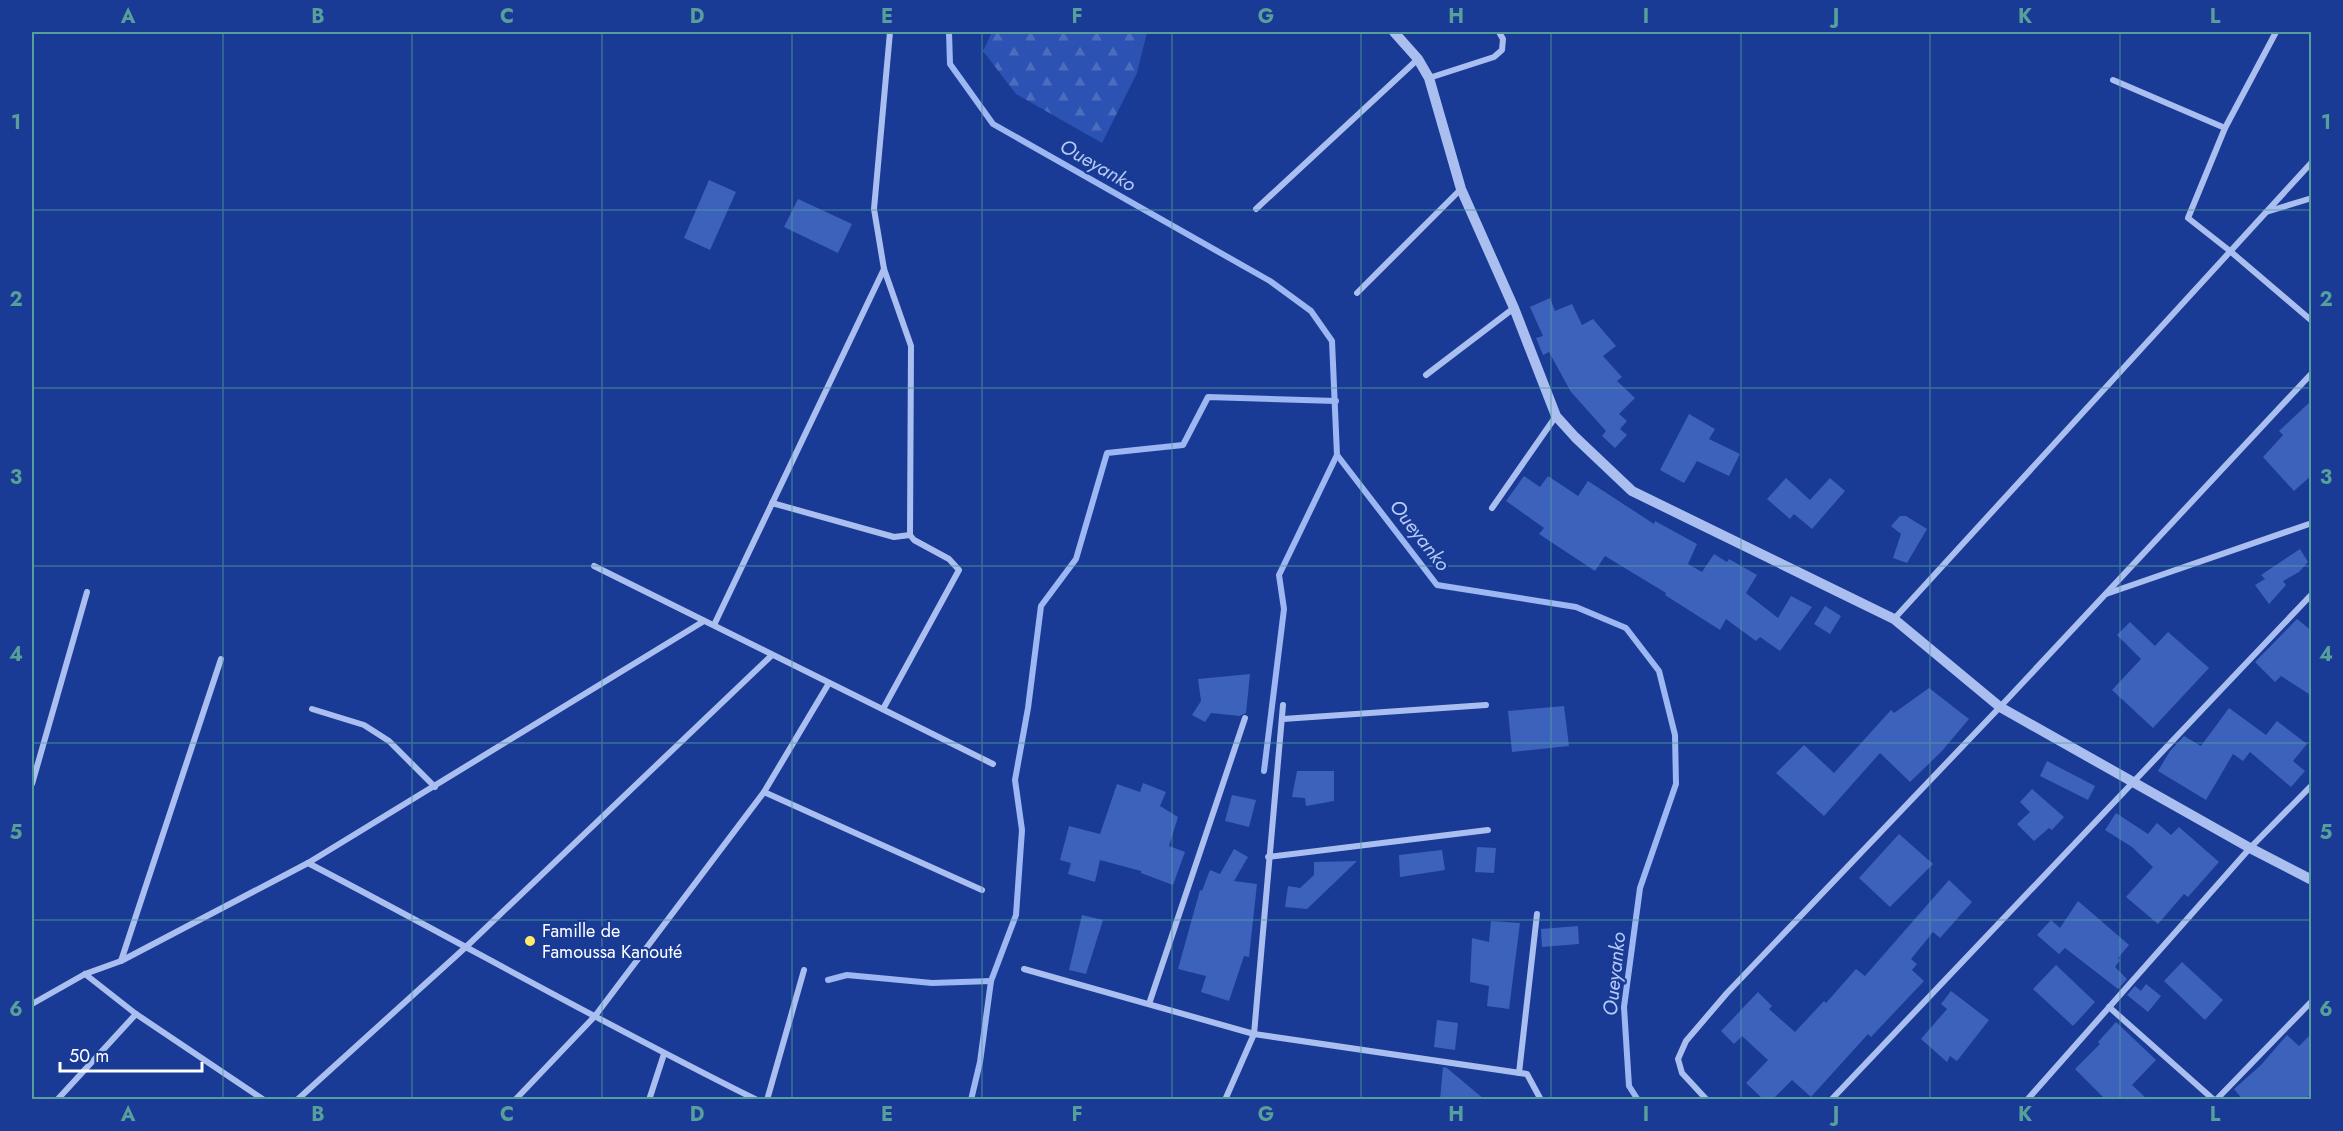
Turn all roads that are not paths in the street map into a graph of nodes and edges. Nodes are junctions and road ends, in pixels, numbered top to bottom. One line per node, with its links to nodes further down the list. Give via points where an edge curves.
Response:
1 (890, 32): 15 (street, via 874,209)
2 (1394, 32): 5 (street)
3 (1500, 32): 6 (street, via 1502,50 1494,57)
4 (2276, 32): 8 (street)
5 (1418, 59): 6 (street); 12 (street)
6 (1429, 78): 10 (street)
7 (2113, 80): 8 (street)
8 (2225, 128): 14 (street, via 2188,218)
9 (2312, 162): 13 (street)
10 (1461, 189): 16 (street); 17 (street)
11 (2312, 198): 13 (street)
12 (1256, 209)
13 (2265, 212): 14 (street)
14 (2230, 251): 18 (street); 30 (street)
15 (884, 269): 22 (street); 25 (street, via 911,346)
16 (1357, 293)
17 (1514, 308): 20 (street); 21 (street)
18 (2312, 321)
19 (2312, 374): 28 (street)
20 (1426, 375)
21 (1556, 416): 23 (street); 30 (street, via 1632,491)
22 (772, 503): 25 (street, via 894,537); 32 (street)
23 (1492, 508)
24 (2312, 523): 28 (street)
25 (910, 535): 40 (street, via 949,559 959,570)
26 (594, 566): 31 (street)
27 (87, 592): 45 (street)
28 (2106, 594): 38 (street)
29 (2312, 594): 44 (street)
30 (1894, 619): 38 (street)
31 (704, 621): 32 (street); 47 (street)
32 (714, 625): 33 (street)
33 (772, 655): 35 (street); 56 (street)
34 (221, 658): 57 (street)
35 (829, 683): 40 (street); 48 (street)
36 (1283, 705): 42 (street)
37 (1486, 705): 42 (street)
38 (2000, 707): 44 (street); 79 (street, via 1727,993 1686,1041 1678,1059 1682,1073)
39 (312, 709): 47 (street, via 364,725 389,741)
40 (883, 709): 43 (street)
41 (1245, 718): 63 (street)
42 (1283, 719): 51 (street)
43 (993, 764)
44 (2134, 782): 50 (street); 80 (street)
45 (32, 784)
46 (2312, 785): 50 (street)
47 (435, 787): 52 (street)
48 (764, 792): 54 (street); 66 (street)
49 (1488, 830): 51 (street)
50 (2250, 848): 53 (street); 64 (street)
51 (1268, 857): 67 (street)
52 (308, 862): 56 (street); 57 (street)
53 (2312, 880)
54 (982, 890)
55 (1537, 914): 69 (street)
56 (467, 945): 66 (street); 72 (street)
57 (121, 961): 60 (street)
58 (1024, 969): 63 (street)
59 (804, 970): 76 (street)
60 (85, 974): 62 (street); 65 (street)
61 (2312, 1001): 82 (street)
62 (32, 1004)
63 (1149, 1004): 67 (street)
64 (2109, 1007): 81 (street); 82 (street)
65 (136, 1014): 70 (street); 71 (street)
66 (595, 1016): 68 (street); 73 (street)
67 (1254, 1034): 69 (street); 77 (street)
68 (664, 1054): 74 (street); 75 (street)
69 (1519, 1073): 78 (street, via 1527,1074)
70 (57, 1100)
71 (264, 1100)
72 (297, 1100)
73 (515, 1100)
74 (649, 1100)
75 (757, 1100)
76 (767, 1100)
77 (1225, 1100)
78 (1541, 1100)
79 (1707, 1100)
80 (1831, 1100)
81 (2027, 1100)
82 (2215, 1100)

